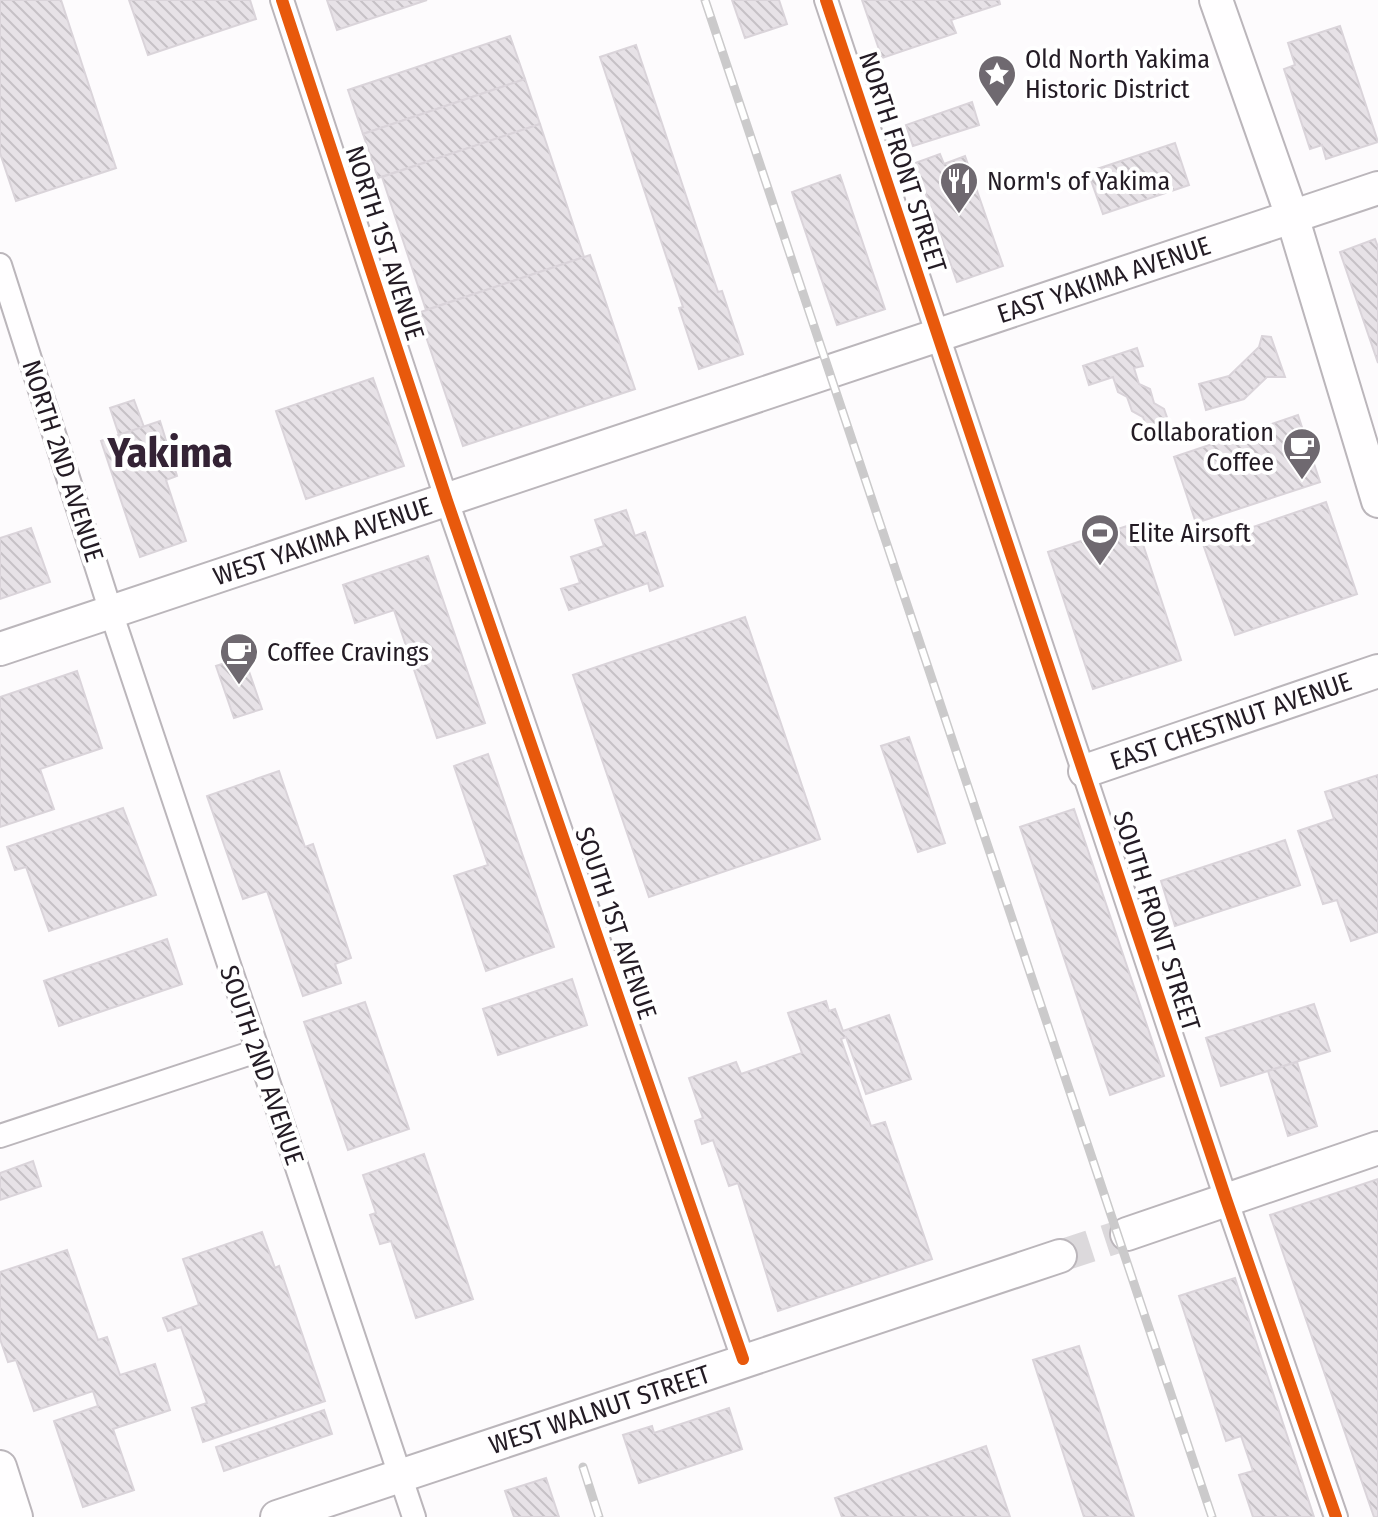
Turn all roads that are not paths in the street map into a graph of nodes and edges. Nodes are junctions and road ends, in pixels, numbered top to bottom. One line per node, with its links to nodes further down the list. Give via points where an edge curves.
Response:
1 (282, 0): 9 (street, NORTH 1ST AVENUE)
2 (826, 0): 7 (street, NORTH FRONT STREET)
3 (1216, 0): 5 (main road)
4 (1378, 188): 5 (main road, EAST YAKIMA AVENUE)
5 (1292, 216): 7 (main road, EAST YAKIMA AVENUE); 10 (main road)
6 (0, 265): 11 (street, NORTH 2ND AVENUE)
7 (937, 337): 8 (main road, EAST YAKIMA AVENUE); 14 (street, SOUTH FRONT STREET)
8 (829, 373): 9 (main road, WEST YAKIMA AVENUE)
9 (447, 501): 11 (main road, WEST YAKIMA AVENUE); 21 (street, SOUTH 1ST AVENUE)
10 (1378, 501)
11 (111, 612): 12 (main road, WEST YAKIMA AVENUE); 15 (street, SOUTH 2ND AVENUE)
12 (0, 649)
13 (1378, 671): 14 (main road, EAST CHESTNUT AVENUE)
14 (1085, 771): 18 (street, SOUTH FRONT STREET)
15 (257, 1051): 16 (street); 23 (street, SOUTH 2ND AVENUE)
16 (0, 1136)
17 (1378, 1148): 18 (main road)
18 (1226, 1199): 19 (main road); 27 (street, SOUTH FRONT STREET)
19 (1127, 1234)
20 (1060, 1256): 21 (main road, WEST WALNUT STREET)
21 (743, 1359): 23 (main road, WEST WALNUT STREET)
22 (0, 1467): 24 (main road)
23 (401, 1477): 25 (main road, WEST WALNUT STREET); 26 (street, SOUTH 2ND AVENUE)
24 (16, 1517)
25 (277, 1517)
26 (414, 1517)
27 (1336, 1517)

